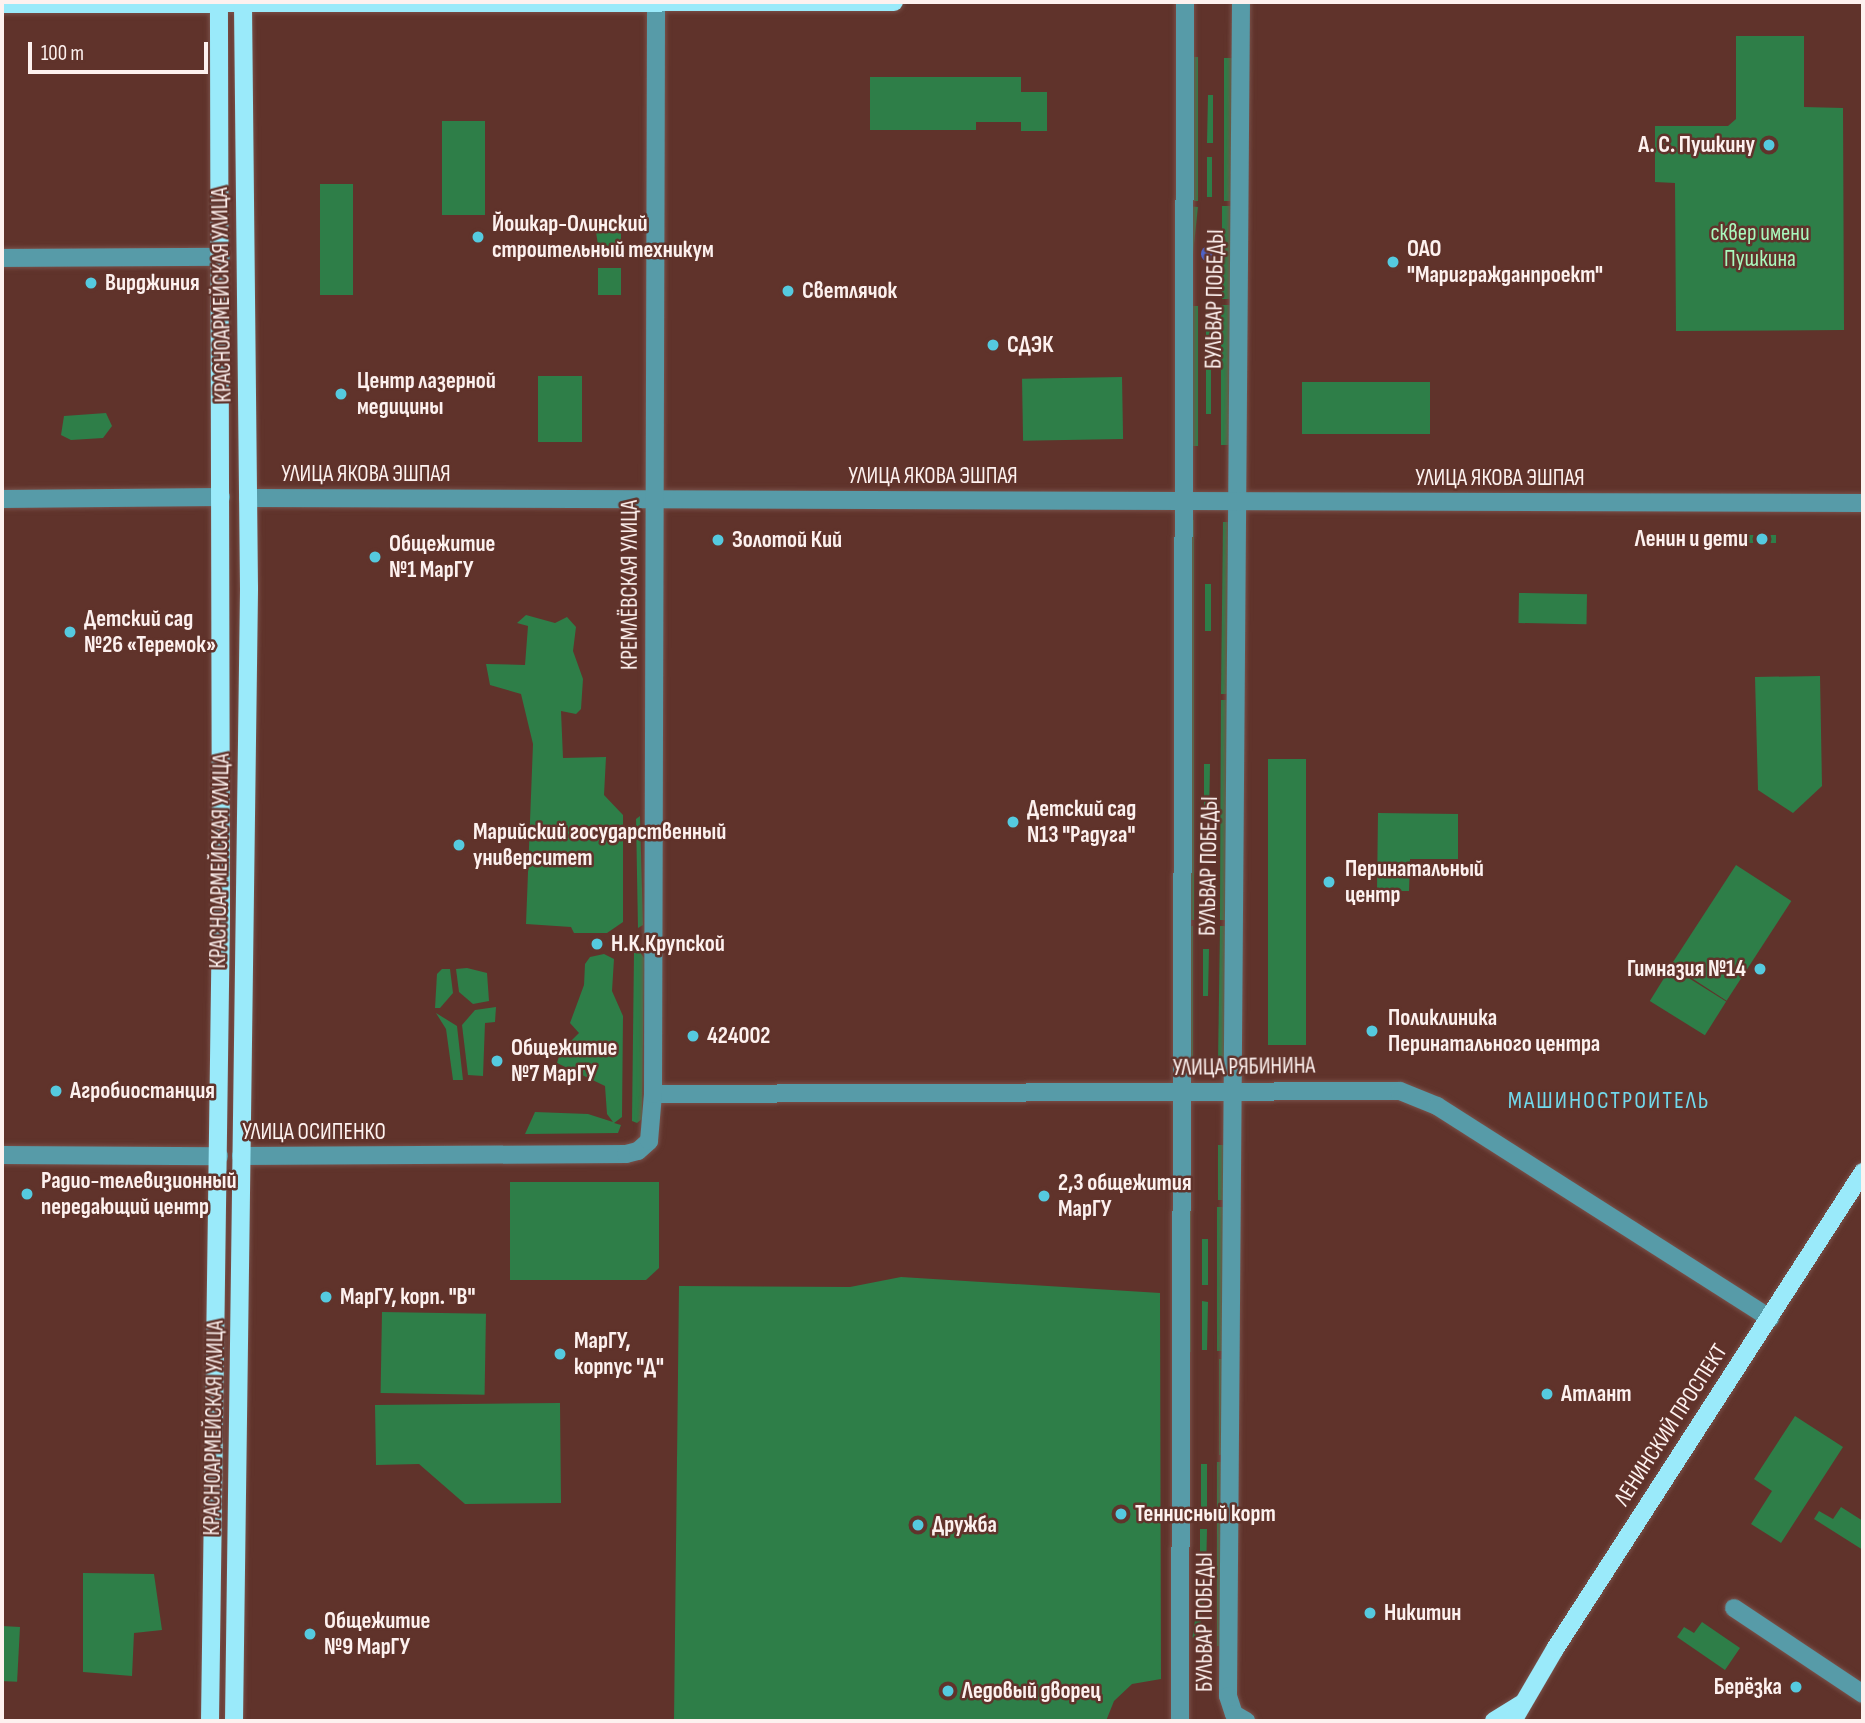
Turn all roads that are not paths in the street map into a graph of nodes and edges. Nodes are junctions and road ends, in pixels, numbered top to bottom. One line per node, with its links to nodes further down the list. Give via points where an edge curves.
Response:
1 (243, 2): 2 (main road); 6 (main road); 11 (main road, КРАСНОАРМЕЙСКАЯ УЛИЦА)
2 (656, 2): 3 (main road); 13 (street, КРЕМЛЁВСКАЯ УЛИЦА)
3 (894, 2)
4 (1185, 2): 14 (street, БУЛЬВАР ПОБЕДЫ)
5 (1241, 2): 15 (street, БУЛЬВАР ПОБЕДЫ)
6 (219, 3): 7 (main road); 8 (main road, КРАСНОАРМЕЙСКАЯ УЛИЦА)
7 (2, 4)
8 (221, 257): 9 (street); 10 (main road, КРАСНОАРМЕЙСКАЯ УЛИЦА)
9 (2, 258)
10 (221, 497): 11 (main road, УЛИЦА ЯКОВА ЭШПАЯ); 12 (street, УЛИЦА ЯКОВА ЭШПАЯ); 22 (main road, КРАСНОАРМЕЙСКАЯ УЛИЦА)
11 (248, 498): 13 (street, УЛИЦА ЯКОВА ЭШПАЯ); 23 (main road, КРАСНОАРМЕЙСКАЯ УЛИЦА)
12 (2, 499)
13 (655, 500): 14 (street, УЛИЦА ЯКОВА ЭШПАЯ); 19 (street, КРЕМЛЁВСКАЯ УЛИЦА)
14 (1185, 502): 15 (street, УЛИЦА ЯКОВА ЭШПАЯ); 18 (street, БУЛЬВАР ПОБЕДЫ)
15 (1237, 502): 16 (street, УЛИЦА ЯКОВА ЭШПАЯ); 17 (street, БУЛЬВАР ПОБЕДЫ)
16 (1863, 503)
17 (1231, 1091): 18 (street, УЛИЦА РЯБИНИНА); 25 (street, УЛИЦА РЯБИНИНА, via 1400,1091 1419,1096); 32 (street, БУЛЬВАР ПОБЕДЫ, via 1228,1696 1234,1714)
18 (1182, 1092): 19 (street, УЛИЦА РЯБИНИНА); 31 (street, БУЛЬВАР ПОБЕДЫ)
19 (653, 1094): 20 (street, КРЕМЛЁВСКАЯ УЛИЦА, via 649,1140 638,1152)
20 (626, 1154): 23 (street, УЛИЦА ОСИПЕНКО)
21 (2, 1155): 22 (street, УЛИЦА ОСИПЕНКО)
22 (219, 1156): 23 (main road, УЛИЦА ОСИПЕНКО); 29 (main road, КРАСНОАРМЕЙСКАЯ УЛИЦА)
23 (241, 1156): 30 (main road, КРАСНОАРМЕЙСКАЯ УЛИЦА)
24 (1863, 1172): 25 (main road, ЛЕНИНСКИЙ ПРОСПЕКТ)
25 (1770, 1318): 28 (main road, ЛЕНИНСКИЙ ПРОСПЕКТ)
26 (1734, 1608): 27 (street)
27 (1863, 1694)
28 (1517, 1713): 33 (main road, ЛЕНИНСКИЙ ПРОСПЕКТ)
29 (210, 1721)
30 (234, 1721)
31 (1180, 1721)
32 (1247, 1721)
33 (1494, 1721)

